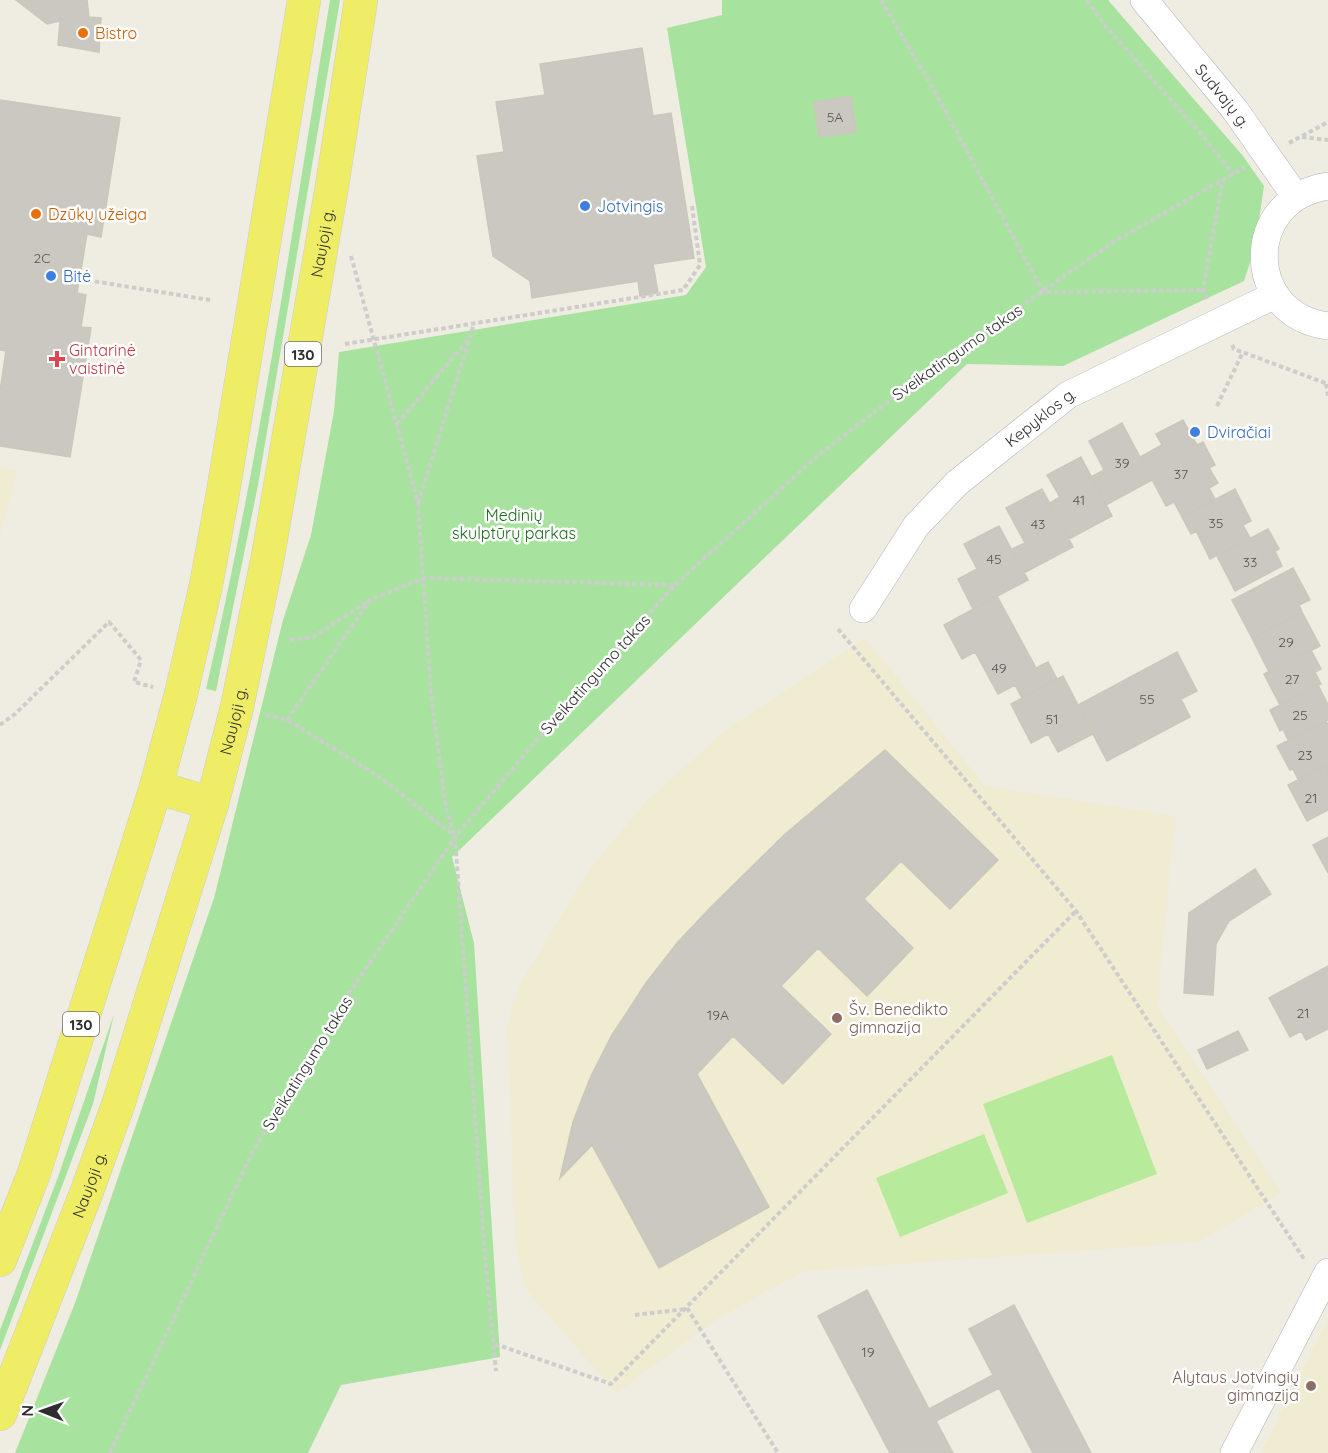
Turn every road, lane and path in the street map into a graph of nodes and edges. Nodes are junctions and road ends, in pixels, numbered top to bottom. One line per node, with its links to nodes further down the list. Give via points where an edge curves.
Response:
1 (304, 0): 39 (main road, 130, via 210,563)
2 (361, 0): 40 (main road, Naujoji g. / 130, via 268,556 237,707)
3 (881, 0): 17 (path)
4 (1088, 0): 10 (path, via 1102,22)
5 (1144, 0): 9 (street, Sudvajų g.)
6 (1328, 122): 7 (path, Sveikatingumo takas)
7 (1301, 137): 8 (path); 9 (path, Sveikatingumo takas)
8 (1328, 140)
9 (1268, 155): 10 (path, Sveikatingumo takas); 13 (street, Sudvajų g.)
10 (1233, 174): 11 (path, Sveikatingumo takas)
11 (1223, 180): 17 (path, Sveikatingumo takas, via 1114,241); 17 (path, via 1203,290)
12 (1328, 186): 13 (street)
13 (1296, 197): 18 (street, via 1281,209 1265,242 1267,278)
14 (692, 206): 20 (path, via 700,265 683,290)
15 (350, 250): 23 (path)
16 (80, 279): 19 (path)
17 (1043, 292): 33 (path, Sveikatingumo takas, via 937,364 816,457)
18 (1275, 295): 21 (street, via 1300,318); 35 (street, Kepyklos g., via 1068,395 957,483 916,526)
19 (210, 300)
20 (474, 324): 22 (path); 23 (path)
21 (1328, 326)
22 (469, 338): 30 (path); 31 (path)
23 (373, 340): 24 (path); 30 (path)
24 (345, 344)
25 (1234, 349): 26 (path)
26 (1243, 352): 27 (path); 29 (path)
27 (1327, 384): 28 (path)
28 (1328, 396)
29 (1217, 406)
30 (396, 424): 31 (path)
31 (418, 503): 32 (path)
32 (424, 578): 33 (path); 34 (path); 41 (path, via 431,694 446,808)
33 (675, 585): 41 (path, Sveikatingumo takas, via 579,690)
34 (370, 600): 37 (path, via 313,637); 38 (path)
35 (863, 609)
36 (838, 629): 42 (path)
37 (290, 640)
38 (287, 720)
39 (156, 787): 40 (main road); 43 (main road, 130, via 34,1173)
40 (212, 804): 49 (main road, Naujoji g. / 130, via 118,1105)
41 (455, 837): 47 (path, via 485,1257); 50 (path, Sveikatingumo takas, via 329,1023 252,1153)
42 (1076, 911): 44 (path, via 1308,1265); 45 (path)
43 (0, 1260)
44 (1327, 1275): 52 (street)
45 (687, 1308): 46 (path); 47 (path, via 611,1384); 51 (path)
46 (635, 1315)
47 (495, 1344): 48 (path)
48 (496, 1371)
49 (0, 1414)
50 (110, 1453)
51 (778, 1453)
52 (1234, 1453)

